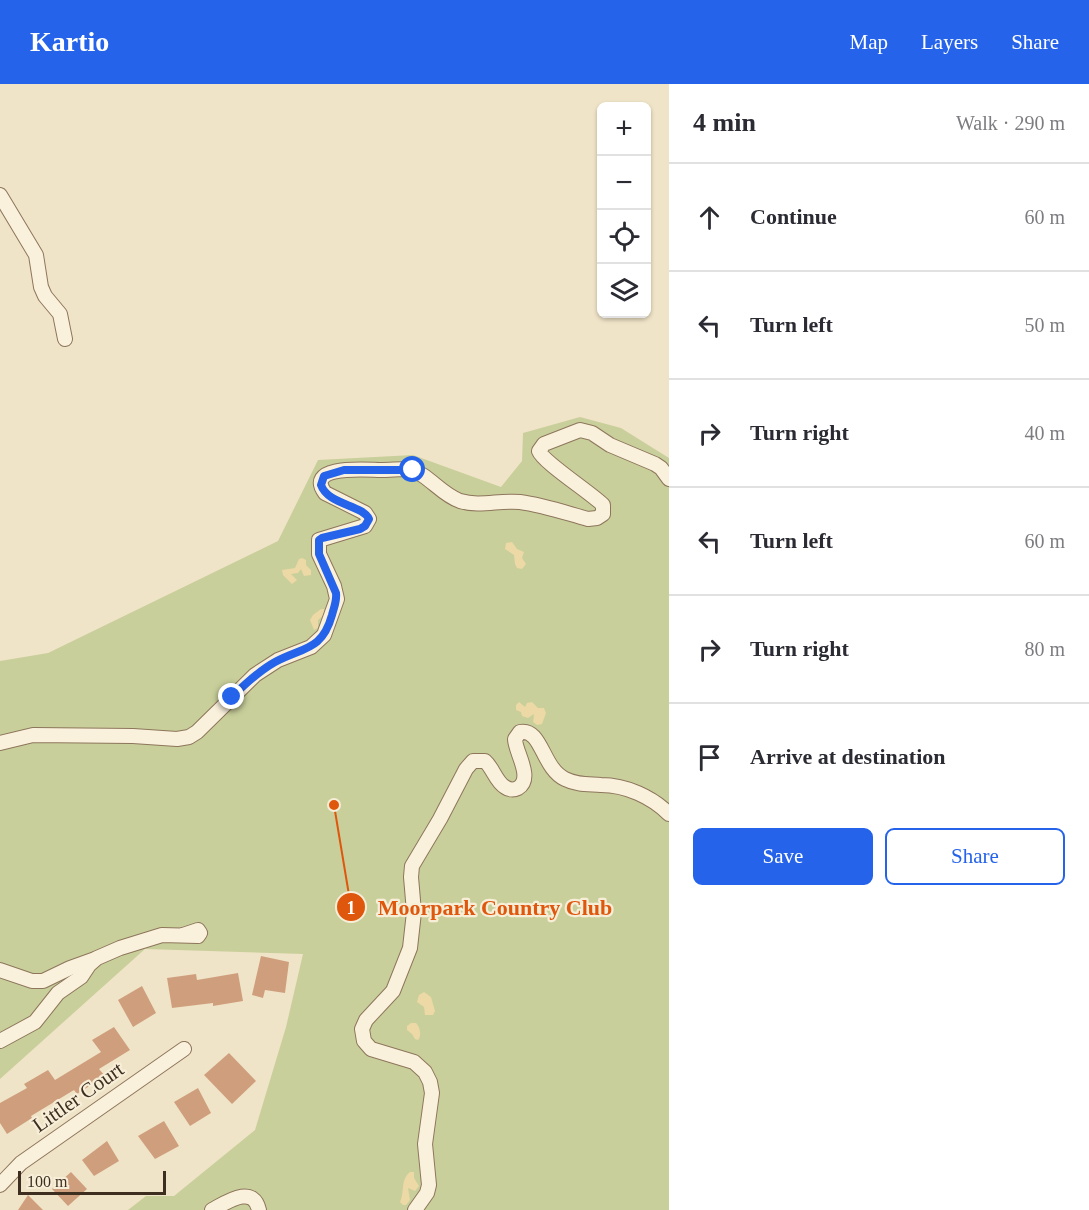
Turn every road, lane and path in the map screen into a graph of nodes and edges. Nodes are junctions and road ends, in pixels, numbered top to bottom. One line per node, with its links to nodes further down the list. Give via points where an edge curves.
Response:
1 (0, 195): 2 (street, via 36,255 41,287 60,314)
2 (64, 339)
3 (669, 479): 4 (street, via 655,464 580,430 544,444 539,452 603,505 603,514 597,518 520,502 462,501 408,469 333,472 323,478 322,489 369,519 360,529 319,540 319,554 337,599 330,624 316,644 255,675 186,738 33,735)
4 (0, 742)
5 (669, 814): 14 (street, via 631,790 579,784 559,776 528,731 520,732 514,739 524,772 519,788 503,786 485,761 473,761 466,769 412,866 413,930 404,967 393,991 366,1020 362,1032 371,1049 414,1062 430,1082 425,1144 429,1185)
6 (183, 935): 7 (street, via 157,937)
7 (97, 958): 8 (street, via 43,981); 9 (street, via 81,977 58,993 35,1022)
8 (0, 970)
9 (0, 1041)
10 (184, 1049): 11 (street, Littler Court, via 21,1163)
11 (0, 1185)
12 (213, 1210): 13 (street, via 243,1195 254,1200)
13 (259, 1210)
14 (415, 1210)

